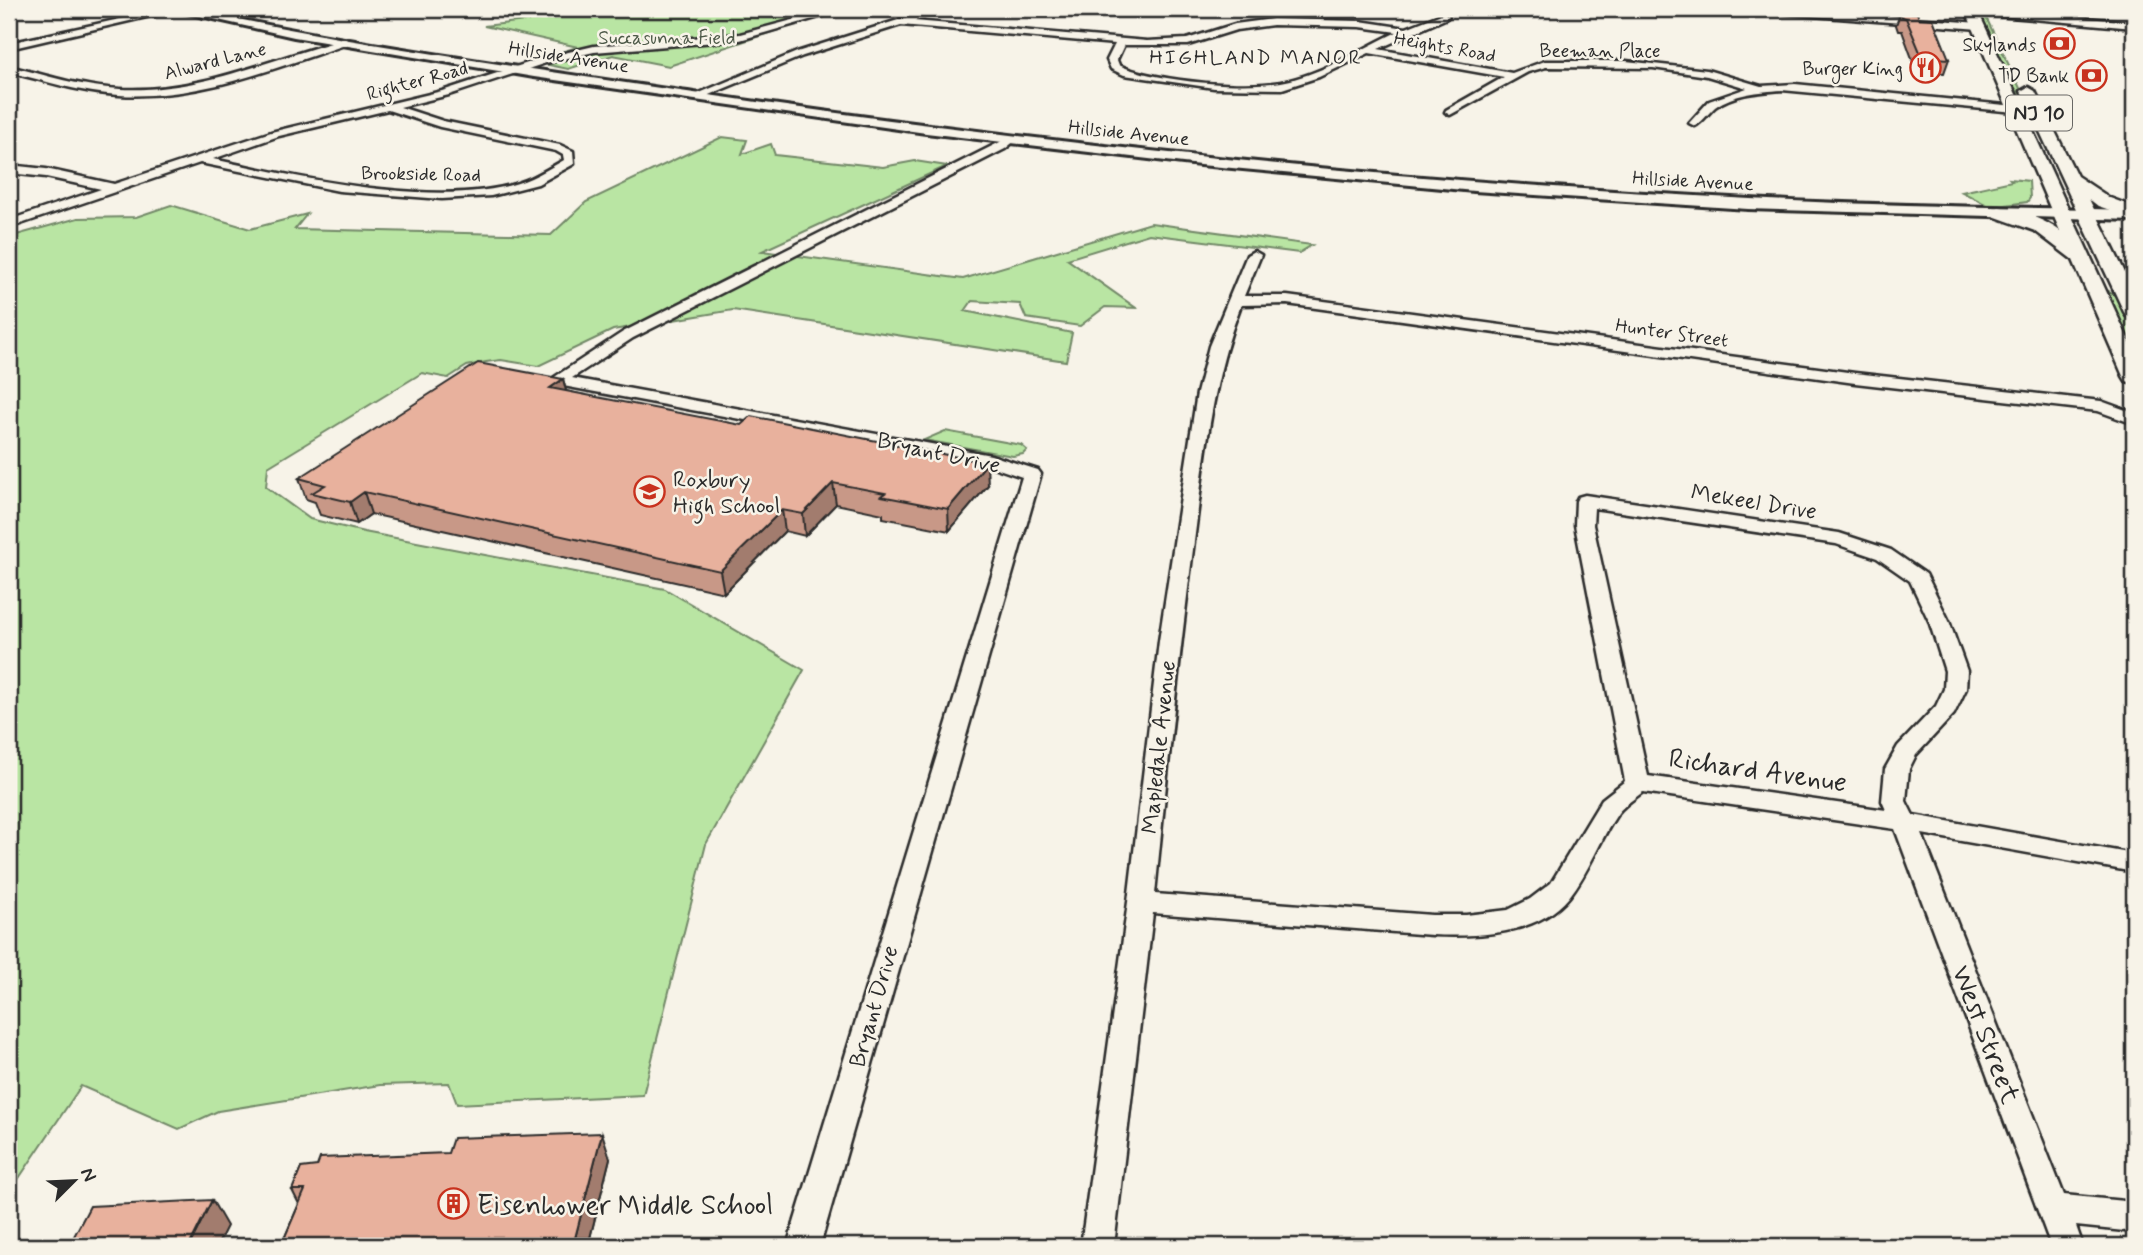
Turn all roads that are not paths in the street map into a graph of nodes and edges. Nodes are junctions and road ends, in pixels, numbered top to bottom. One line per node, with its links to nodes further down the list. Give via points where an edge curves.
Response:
1 (176, 9): 8 (main road, Hillside Avenue); 17 (street)
2 (233, 9): 8 (street)
3 (843, 9): 19 (street, Righter Road, via 731,39)
4 (941, 9): 10 (street)
5 (1760, 9): 12 (street)
6 (1971, 9): 12 (highway, NJ 10)
7 (1989, 11): 11 (street); 13 (highway)
8 (204, 15): 15 (main road, Hillside Avenue)
9 (1447, 15): 14 (street)
10 (900, 22): 16 (street); 26 (street, via 778,62)
11 (2134, 25)
12 (1979, 26): 28 (highway, NJ 10)
13 (1998, 30)
14 (1411, 31): 16 (street, via 1353,23 1273,22 1235,27 1188,42); 18 (street)
15 (345, 42): 20 (street, Alward Lane, via 222,80 160,92 117,92); 21 (main road, Hillside Avenue)
16 (1120, 43): 18 (street, via 1112,60 1128,73 1253,87 1296,83)
17 (9, 46)
18 (1369, 50): 24 (street, Heights Road)
19 (561, 56): 21 (street, Righter Road); 23 (main road, via 548,65)
20 (9, 69)
21 (515, 69): 23 (main road, Hillside Avenue); 27 (street, Righter Road)
22 (2020, 75): 34 (highway, NJ 10)
23 (550, 76): 26 (main road, Hillside Avenue)
24 (1514, 76): 25 (street, Beeman Place, via 1545,64 1672,67 1720,74); 29 (street, Beeman Place)
25 (1758, 88): 28 (street); 30 (street, via 1733,95 1700,114)
26 (695, 97): 31 (main road, Hillside Avenue)
27 (390, 107): 32 (street, Righter Road, via 295,129); 32 (street, Brookside Road, via 440,124 560,148 569,153 570,161 521,186 444,195 337,188)
28 (2015, 109): 35 (highway, NJ 10)
29 (1450, 112)
30 (1695, 123)
31 (1010, 139): 37 (main road, Hillside Avenue, via 1522,190 1817,208); 57 (street, Bryant Drive, via 628,335 558,380 991,460 1032,474)
32 (200, 159): 36 (street, Righter Road)
33 (9, 169): 36 (street)
34 (2070, 176): 39 (highway, NJ 10); 40 (highway, via 2104,202)
35 (2047, 179): 37 (highway, via 2034,202); 38 (highway, NJ 10)
36 (115, 188): 41 (street, Righter Road)
37 (2003, 212): 38 (main road, Hillside Avenue); 44 (highway, via 2046,228)
38 (2063, 213): 39 (main road, Hillside Avenue); 44 (highway, NJ 10)
39 (2087, 213): 40 (main road, Hillside Avenue); 43 (highway, NJ 10)
40 (2134, 215): 43 (highway, via 2114,227)
41 (9, 224)
42 (1254, 255): 45 (street, Mapledale Avenue)
43 (2108, 258): 46 (highway, NJ 10)
44 (2084, 263): 47 (highway, NJ 10)
45 (1237, 301): 49 (street, Hunter Street, via 1287,300 1855,378); 54 (street, Mapledale Avenue, via 1217,346 1205,393 1170,641)
46 (2134, 312)
47 (2134, 376)
48 (2132, 400): 49 (street, Hunter Street)
49 (2101, 406): 50 (street, Hunter Street)
50 (2134, 419)
51 (1639, 783): 52 (street, Richard Avenue); 52 (street, Mekeel Drive, via 1584,524 1585,501 1839,539 1884,554 1919,579 1956,671 1955,690 1946,709 1906,751 1897,769 1894,801); 54 (street, Richard Avenue, via 1611,805 1560,890 1521,916 1502,921 1415,924)
52 (1904, 823): 53 (street, Richard Avenue); 55 (street, West Street)
53 (2134, 863)
54 (1141, 902): 58 (street, Mapledale Avenue)
55 (2053, 1209): 56 (street); 59 (street, West Street)
56 (2134, 1217)
57 (803, 1246)
58 (1097, 1246)
59 (2067, 1246)

